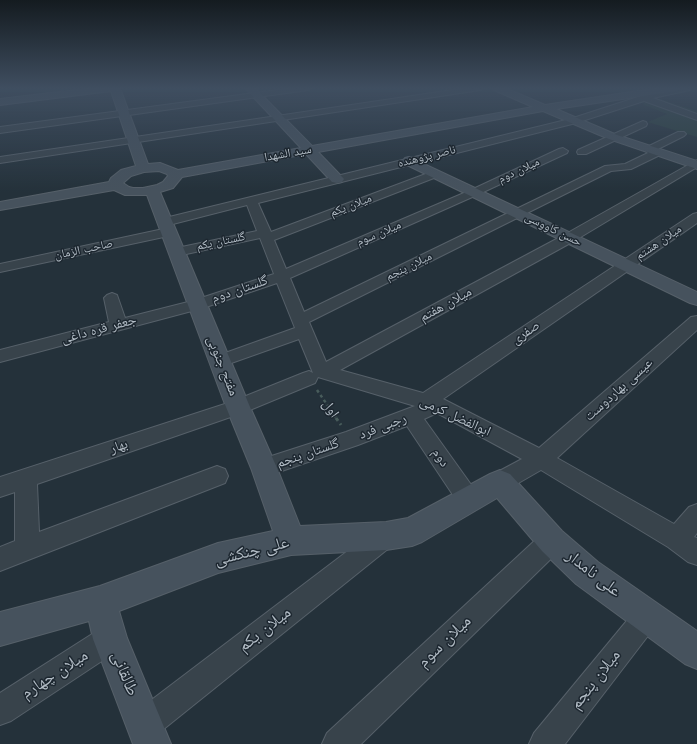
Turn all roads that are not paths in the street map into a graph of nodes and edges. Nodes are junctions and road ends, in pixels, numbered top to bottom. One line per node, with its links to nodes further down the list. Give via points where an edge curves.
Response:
1 (53, 123): 9 (street)
2 (128, 123): 12 (street)
3 (244, 123): 12 (street)
4 (285, 123): 13 (street)
5 (462, 123): 13 (street, سید الشهدا)
6 (565, 123): 18 (street, ناصر پژوهنده)
7 (576, 123): 11 (street)
8 (643, 128): 11 (street, via 631,129)
9 (0, 130)
10 (681, 134): 15 (street, میلان پنجم)
11 (613, 137): 15 (street); 16 (street)
12 (134, 140): 17 (street); 20 (street)
13 (311, 150): 21 (street, سید الشهدا); 23 (street)
14 (563, 151): 27 (street, میلان دوم)
15 (654, 151): 19 (street); 31 (street, میلان پنجم, via 627,167 608,168)
16 (582, 152)
17 (0, 160)
18 (409, 161): 22 (street, حسن کاووسی); 23 (street, ناصر پژوهنده)
19 (696, 164): 35 (street, میلان هفتم)
20 (144, 168): 21 (street, via 160,167); 24 (street, via 120,177)
21 (175, 174): 26 (street, via 168,185)
22 (435, 174): 27 (street, حسن کاووسی); 34 (street, میلان یکم)
23 (337, 179): 25 (street, ناصر پژوهنده)
24 (116, 185): 26 (street, via 125,191); 30 (street)
25 (294, 190): 28 (street); 29 (street, ناصر پژوهنده)
26 (152, 191): 33 (street, مفتح جنوبی)
27 (475, 192): 31 (street, حسن کاووسی); 39 (street, میلان سوم)
28 (310, 199)
29 (251, 201): 33 (street, ناصر پژوهنده); 34 (street)
30 (0, 206)
31 (518, 213): 35 (street, حسن کاووسی); 45 (street, میلان پنجم)
32 (695, 218): 37 (street, میلان هشتم)
33 (166, 227): 36 (street, مفتح جنوبی); 38 (street, صاحب الزمان)
34 (266, 236): 36 (street, گلستان یکم); 39 (street)
35 (569, 238): 37 (street, حسن کاووسی); 48 (street, میلان هفتم)
36 (177, 252): 42 (street, مفتح جنوبی)
37 (626, 266): 41 (street, حسن کاووسی); 49 (street, صفری)
38 (0, 268)
39 (282, 276): 42 (street, گلستان دوم); 45 (street)
40 (112, 298): 44 (street)
41 (697, 299)
42 (197, 305): 44 (street, جعفر قره داغی); 47 (street, مفتح جنوبی)
43 (697, 321): 53 (street, عیسی بهاردوست)
44 (118, 326): 46 (street, جعفر قره داغی)
45 (302, 326): 47 (street, میلان پنجم); 48 (street)
46 (0, 356)
47 (220, 361): 50 (street, مفتح جنوبی)
48 (316, 375): 49 (street, ابوالفضل کرمی); 50 (street, میلان هفتم)
49 (432, 403): 51 (street, رجبی فرد); 53 (street, ابوالفضل کرمی)
50 (238, 407): 54 (street, مفتح جنوبی); 56 (street, بهار)
51 (411, 416): 52 (street, رجبی فرد); 59 (street, دوم)
52 (351, 439): 54 (street, گلستان پنجم)
53 (541, 459): 57 (street, عیسی بهاردوست); 62 (street, ابوالفضل کرمی)
54 (264, 468): 63 (street, مفتح جنوبی)
55 (217, 476): 65 (street)
56 (26, 478): 58 (street, بهار); 65 (street)
57 (500, 482): 59 (street, علی چنکشی); 64 (street, علی نامدار)
58 (0, 487)
59 (469, 500): 61 (street, علی چنکشی, via 412,532)
60 (697, 515): 62 (street)
61 (386, 536): 63 (street, علی چنکشی); 74 (street, میلان یکم)
62 (677, 539): 66 (street, ابوالفضل کرمی)
63 (291, 541): 68 (street, علی چنکشی, via 218,558)
64 (552, 541): 69 (street, علی نامدار, via 587,573); 75 (street, میلان سوم)
65 (27, 549): 67 (street)
66 (697, 553)
67 (0, 559)
68 (100, 602): 70 (street, علی چنکشی); 71 (street, طالقانی)
69 (648, 615): 72 (street, علی نامدار); 76 (street, میلان پنجم)
70 (0, 629)
71 (110, 639): 73 (street, میلان چهارم); 74 (street, طالقانی)
72 (697, 652)
73 (0, 710)
74 (148, 734)
75 (338, 744)
76 (545, 744)

